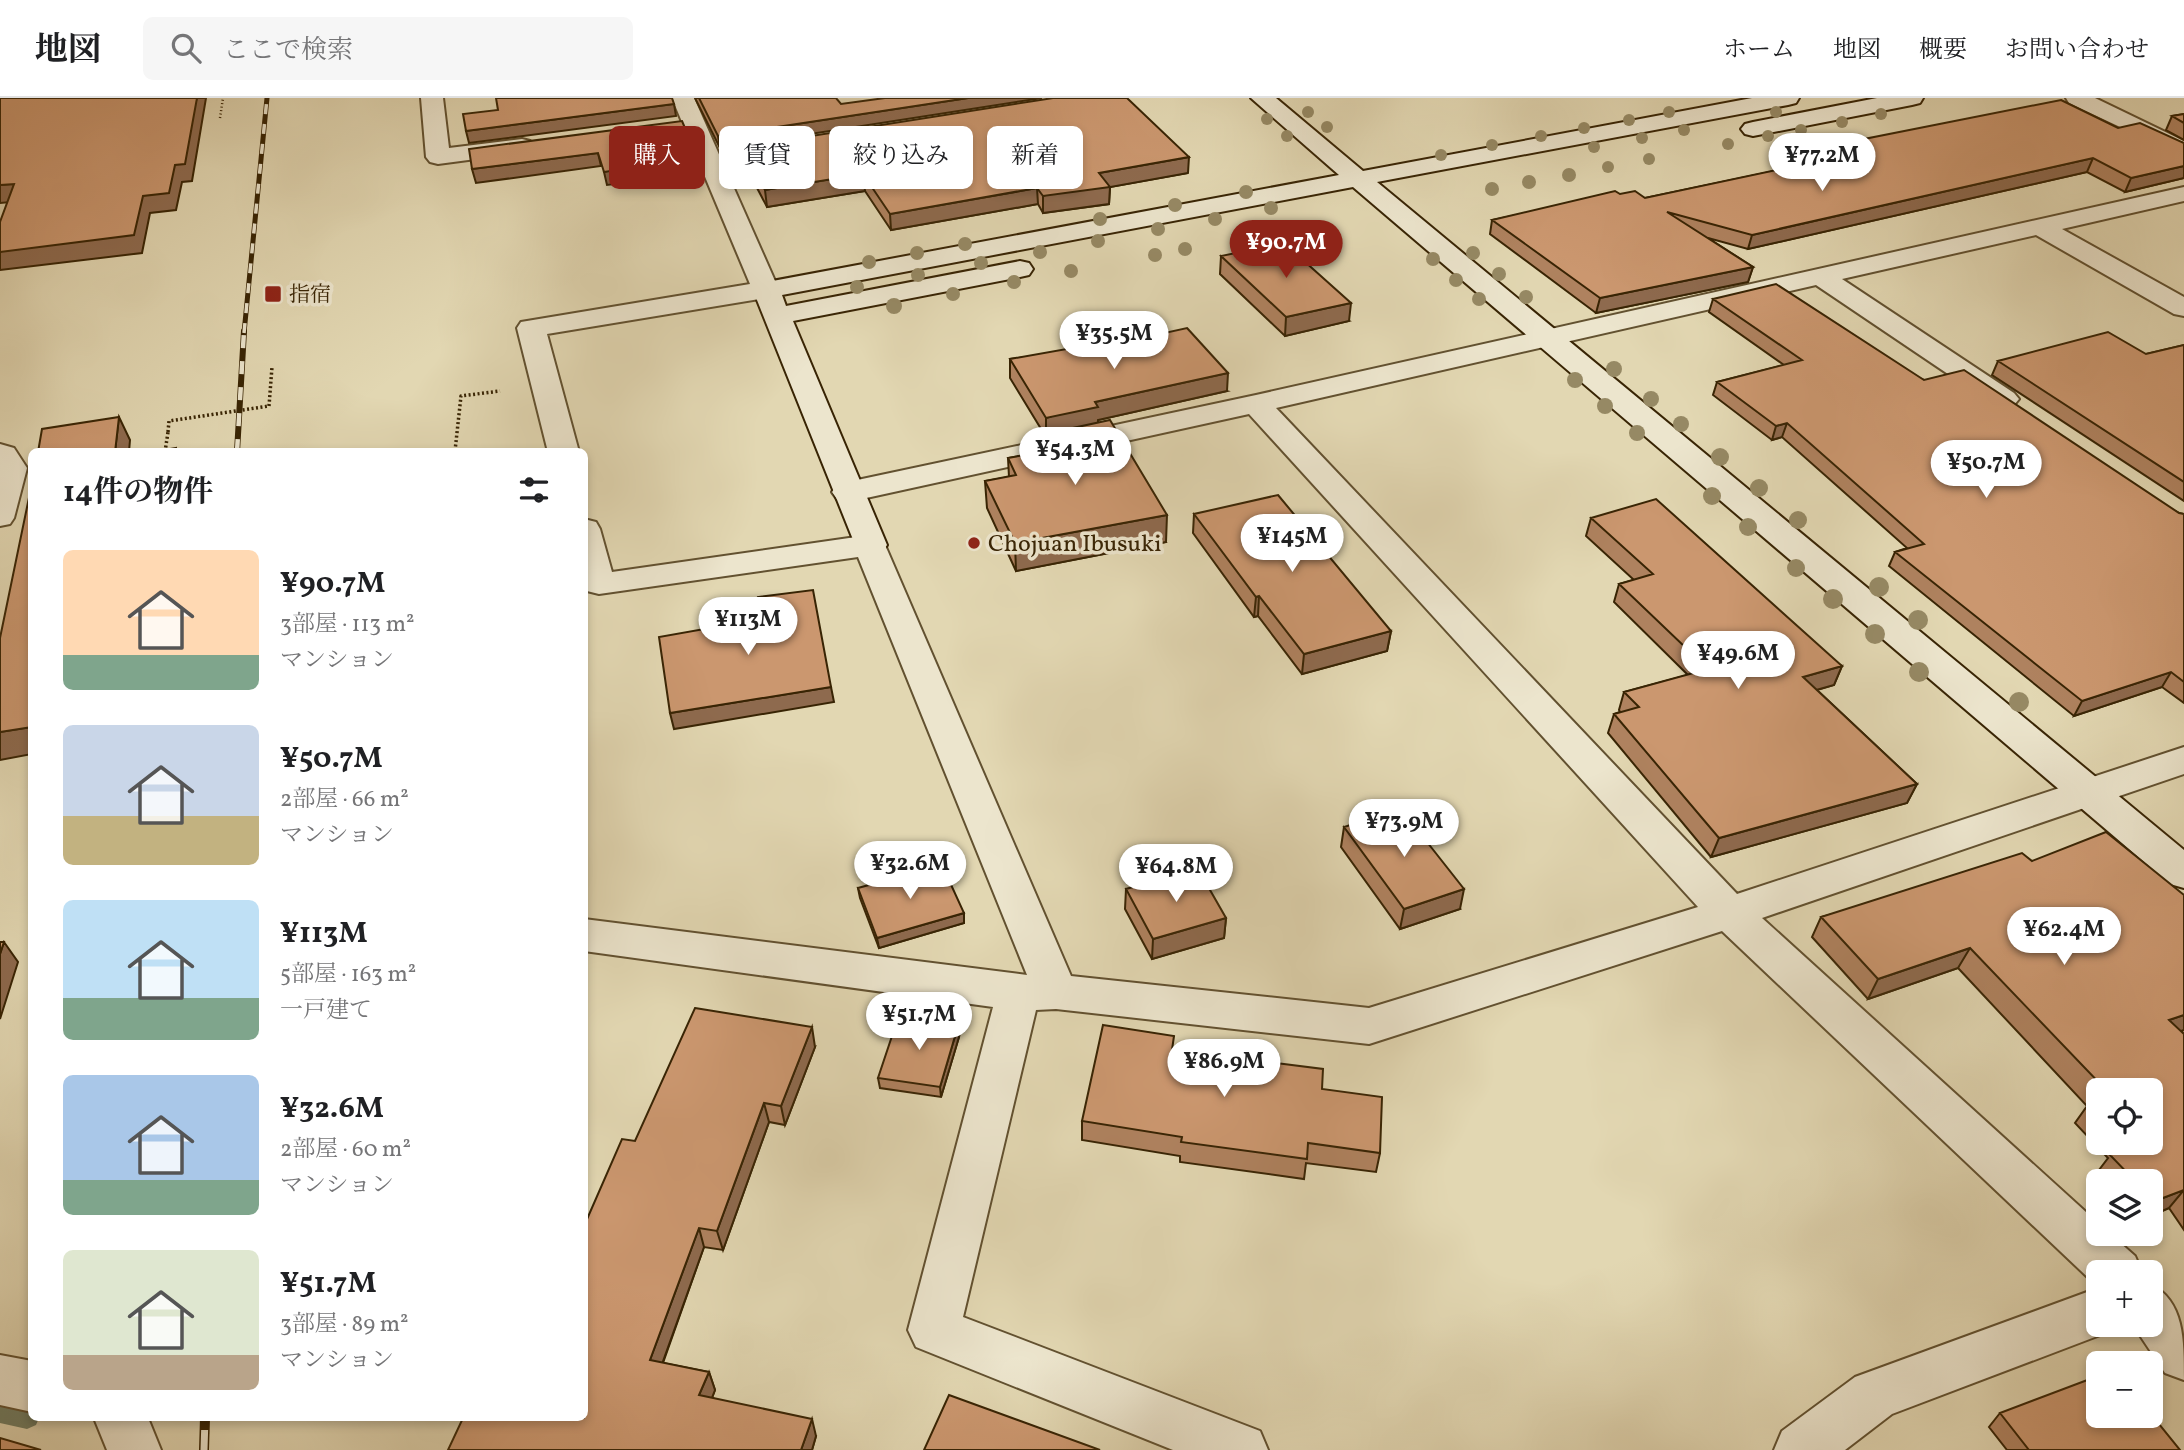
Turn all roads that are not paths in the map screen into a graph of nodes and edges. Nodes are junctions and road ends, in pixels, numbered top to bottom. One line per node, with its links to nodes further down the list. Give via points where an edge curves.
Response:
1 (432, 98): 10 (street, via 438,158)
2 (683, 98): 7 (street)
3 (1262, 98): 14 (street)
4 (1788, 98): 14 (street)
5 (1912, 98): 9 (street)
6 (2077, 98): 11 (street)
7 (694, 123): 8 (street); 13 (street)
8 (674, 126)
9 (1722, 135)
10 (546, 143)
11 (2184, 149)
12 (719, 158): 13 (street)
13 (711, 159): 22 (street)
14 (1358, 179): 17 (street); 22 (street)
15 (2184, 194): 19 (street)
16 (1410, 195): 17 (street)
17 (1382, 200): 18 (street); 24 (street)
18 (1355, 205)
19 (2038, 226): 21 (street); 23 (street)
20 (1039, 266): 22 (street)
21 (1821, 277): 24 (street); 26 (street)
22 (772, 303): 27 (street, via 531,328); 29 (street)
23 (2184, 308)
24 (1548, 338): 25 (street); 35 (street)
25 (1256, 404): 29 (street); 37 (street)
26 (2025, 413)
27 (563, 448)
28 (0, 452): 30 (lane, via 14,468)
29 (848, 492): 31 (street)
30 (0, 518)
31 (870, 545): 33 (street); 39 (street)
32 (588, 558): 33 (street)
33 (592, 587)
34 (2184, 760): 35 (street)
35 (2089, 793): 36 (street); 37 (street)
36 (2184, 873)
37 (1729, 913): 39 (street, via 1368,1026); 40 (street)
38 (588, 936): 39 (street)
39 (1037, 993): 48 (street, via 934,1330)
40 (2104, 1260)
41 (2086, 1316): 49 (street, via 1874,1395)
42 (2163, 1325): 43 (street)
43 (2184, 1355)
44 (0, 1380): 45 (street)
45 (28, 1386)
46 (122, 1421): 47 (street)
47 (134, 1450)
48 (1241, 1450)
49 (1801, 1450)

